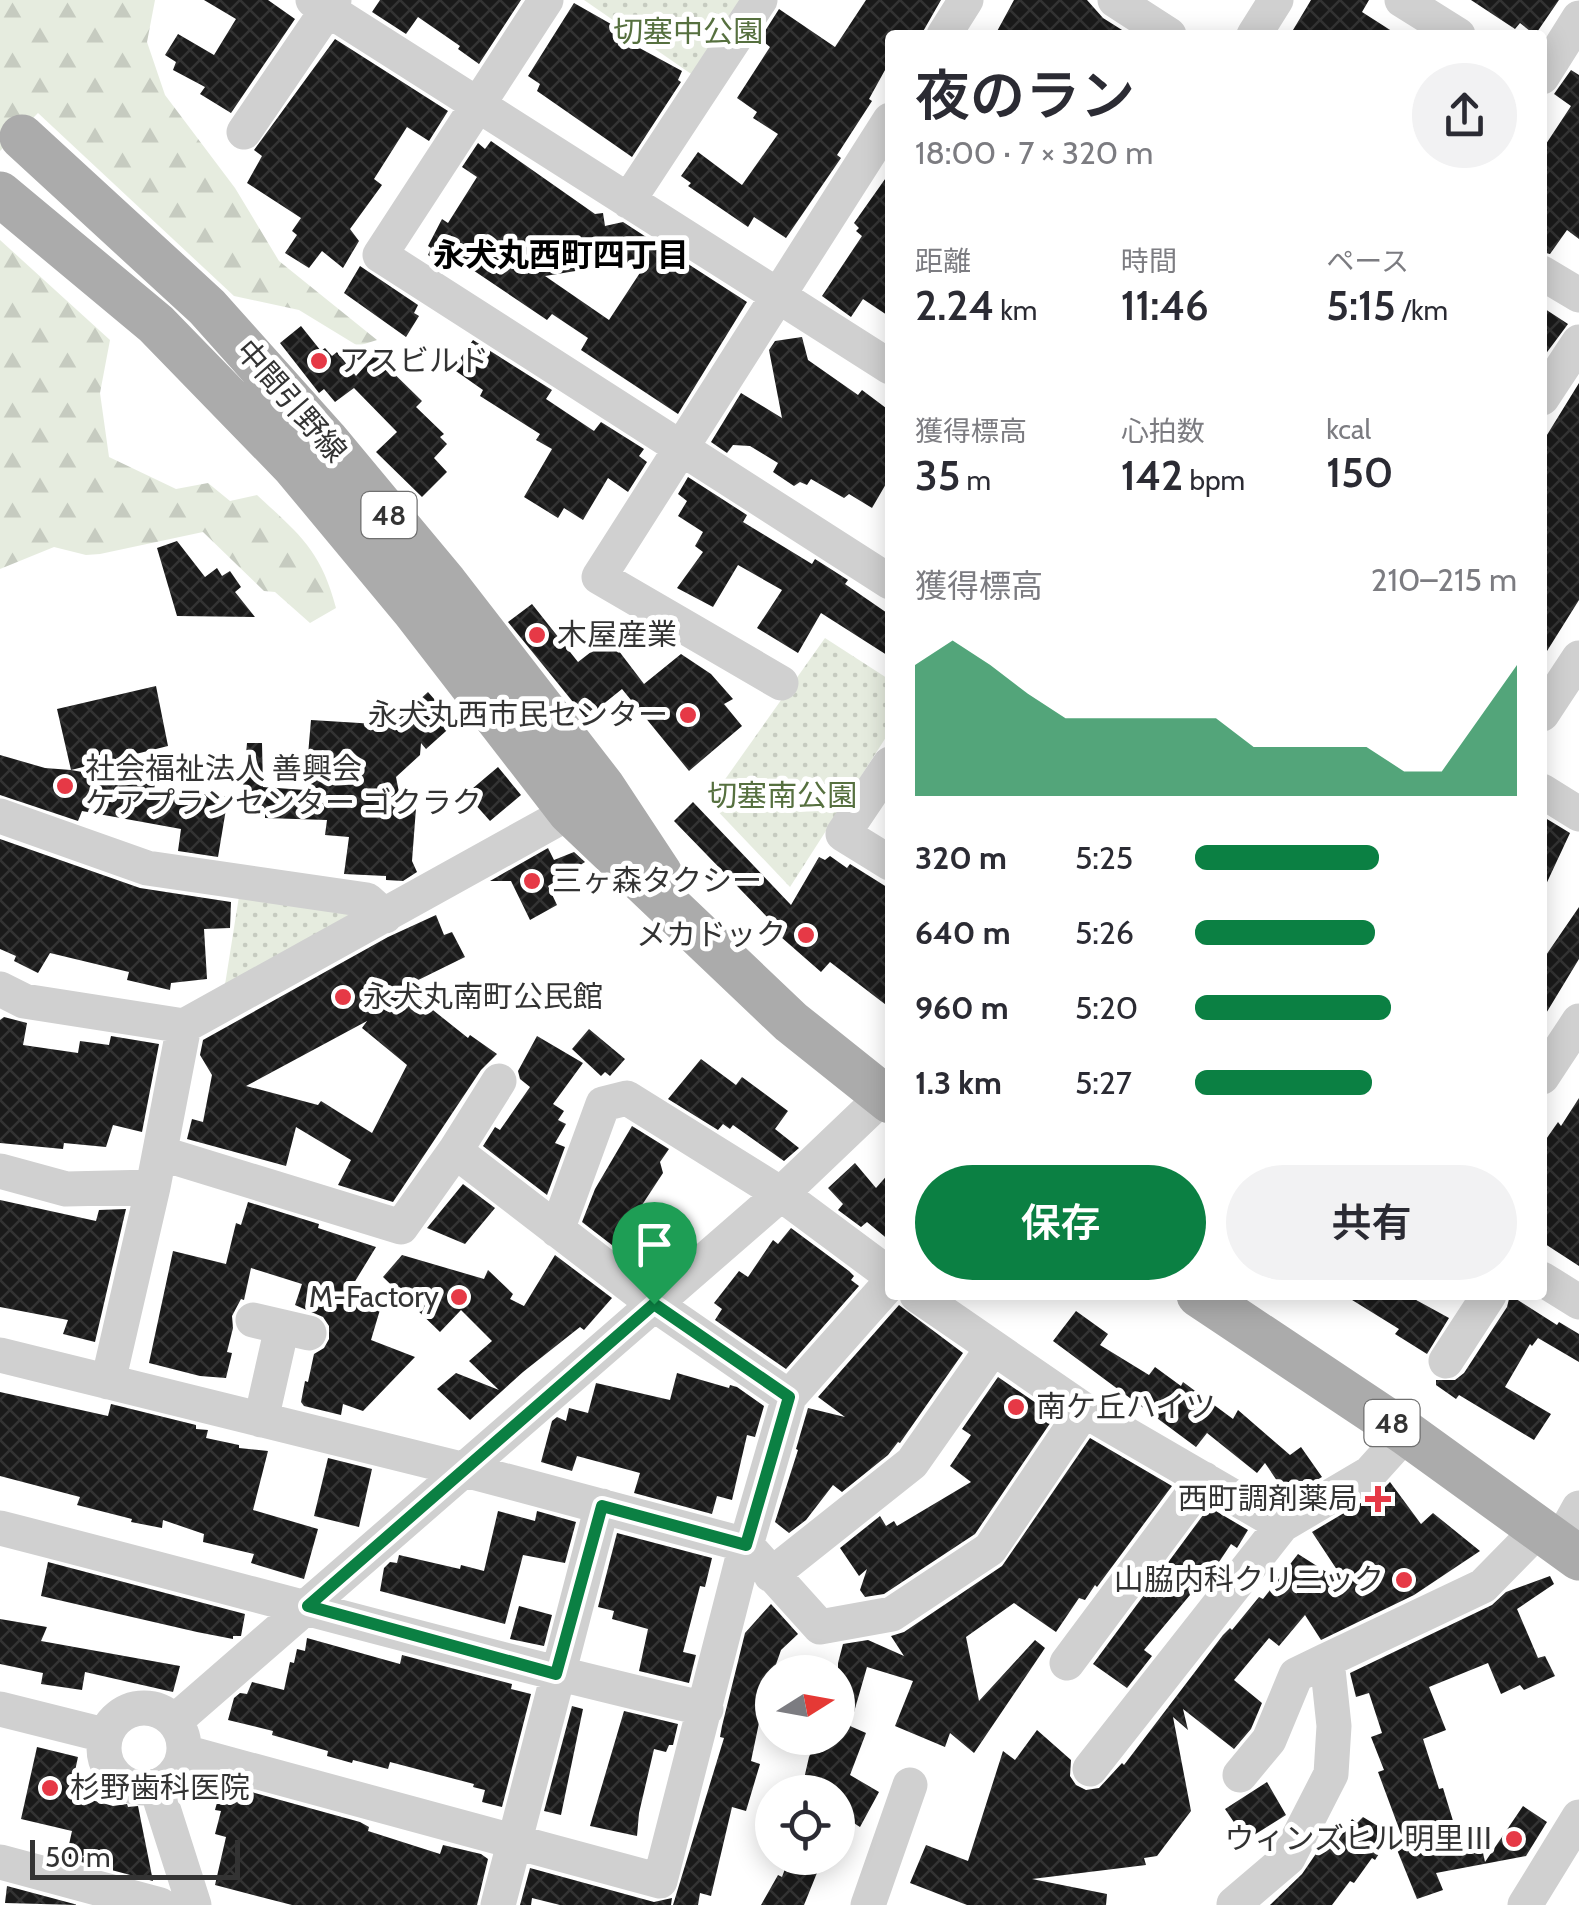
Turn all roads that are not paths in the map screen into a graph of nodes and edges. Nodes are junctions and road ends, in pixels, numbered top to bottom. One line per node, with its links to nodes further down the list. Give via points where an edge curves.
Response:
1 (546, 0): 14 (street)
2 (760, 0): 19 (street)
3 (966, 0): 9 (street)
4 (1116, 0): 10 (street)
5 (1276, 0): 11 (street)
6 (1402, 0): 12 (street)
7 (325, 3): 14 (street); 16 (street)
8 (1579, 18): 13 (street)
9 (947, 30)
10 (1158, 30)
11 (1257, 30)
12 (1450, 30)
13 (1547, 69)
14 (476, 106): 19 (street); 26 (street, via 380,255)
15 (885, 128): 22 (street)
16 (244, 132)
17 (22, 137): 38 (main road, 中間引野線 / 48, via 207,307 326,440 602,786)
18 (0, 194): 33 (main road, 中間引野線 / 48, via 156,324 294,466)
19 (628, 201): 22 (street)
20 (1547, 276): 21 (street)
21 (1579, 295)
22 (778, 296): 24 (street); 26 (street)
23 (1579, 342): 25 (street)
24 (885, 364)
25 (1547, 390)
26 (683, 447): 27 (street); 29 (street, via 599,577)
27 (885, 579)
28 (1579, 658): 30 (street)
29 (781, 683)
30 (1547, 706)
31 (885, 771): 36 (street, via 843,834)
32 (1547, 794): 34 (street)
33 (570, 812): 37 (street); 38 (main road, 中間引野線 / 48)
34 (1579, 814)
35 (0, 816): 37 (street, via 147,868 367,900)
36 (885, 861)
37 (385, 916): 41 (street)
38 (702, 938): 44 (main road, 中間引野線 / 48, via 790,1022)
39 (0, 988): 41 (street, via 24,1001)
40 (1579, 1021): 42 (street)
41 (184, 1026): 47 (street)
42 (1547, 1069)
43 (499, 1081): 46 (street)
44 (885, 1095)
45 (885, 1100): 49 (street)
46 (456, 1152): 47 (street, via 401,1226); 50 (street)
47 (157, 1170): 48 (street, via 66,1189); 63 (street)
48 (0, 1171)
49 (781, 1194): 50 (street, via 627,1098 603,1104); 51 (street); 58 (street)
50 (556, 1230): 58 (street)
51 (885, 1275)
52 (1547, 1282): 57 (street)
53 (885, 1285): 64 (street)
54 (924, 1300): 60 (street)
55 (1207, 1300): 67 (main road, 48)
56 (1485, 1300): 62 (street)
57 (1579, 1302)
58 (654, 1304): 64 (street); 68 (street)
59 (281, 1327): 66 (street)
60 (992, 1349): 65 (street); 75 (street, via 912,1463)
61 (0, 1355): 63 (street)
62 (1446, 1360)
63 (108, 1382): 66 (street)
64 (789, 1397): 74 (street)
65 (1084, 1410): 69 (street); 75 (street, via 990,1549 892,1614 820,1627)
66 (261, 1420): 68 (street)
67 (1406, 1432): 71 (street, via 1370,1473); 73 (main road, 48)
68 (465, 1470): 70 (street); 76 (street)
69 (1204, 1479): 71 (street); 78 (street)
70 (602, 1506): 74 (street); 79 (street)
71 (1282, 1525): 84 (street)
72 (0, 1528): 76 (street)
73 (1564, 1535): 77 (street, via 1483,1586)
74 (746, 1545): 75 (street); 81 (street)
75 (771, 1575)
76 (308, 1606): 79 (street); 83 (street)
77 (1327, 1660): 85 (street, via 1296,1675 1269,1740); 92 (street, via 1331,1774 1288,1858)
78 (1067, 1664)
79 (556, 1674): 81 (street); 89 (street)
80 (0, 1709): 82 (street)
81 (706, 1709): 89 (street, via 660,1881)
82 (104, 1735): 83 (street, via 114,1720 136,1708 162,1710); 87 (street, via 104,1756 117,1778)
83 (180, 1737): 87 (street, via 174,1774); 89 (street)
84 (1090, 1768)
85 (1240, 1775)
86 (910, 1785): 96 (street)
87 (156, 1786): 94 (street)
88 (1579, 1817): 91 (street)
89 (515, 1843): 95 (street)
90 (0, 1863): 93 (street)
91 (1548, 1867): 97 (street); 98 (street)
92 (1234, 1904)
93 (160, 1905)
94 (194, 1905)
95 (498, 1905)
96 (868, 1905)
97 (1525, 1905)
98 (1560, 1905)

